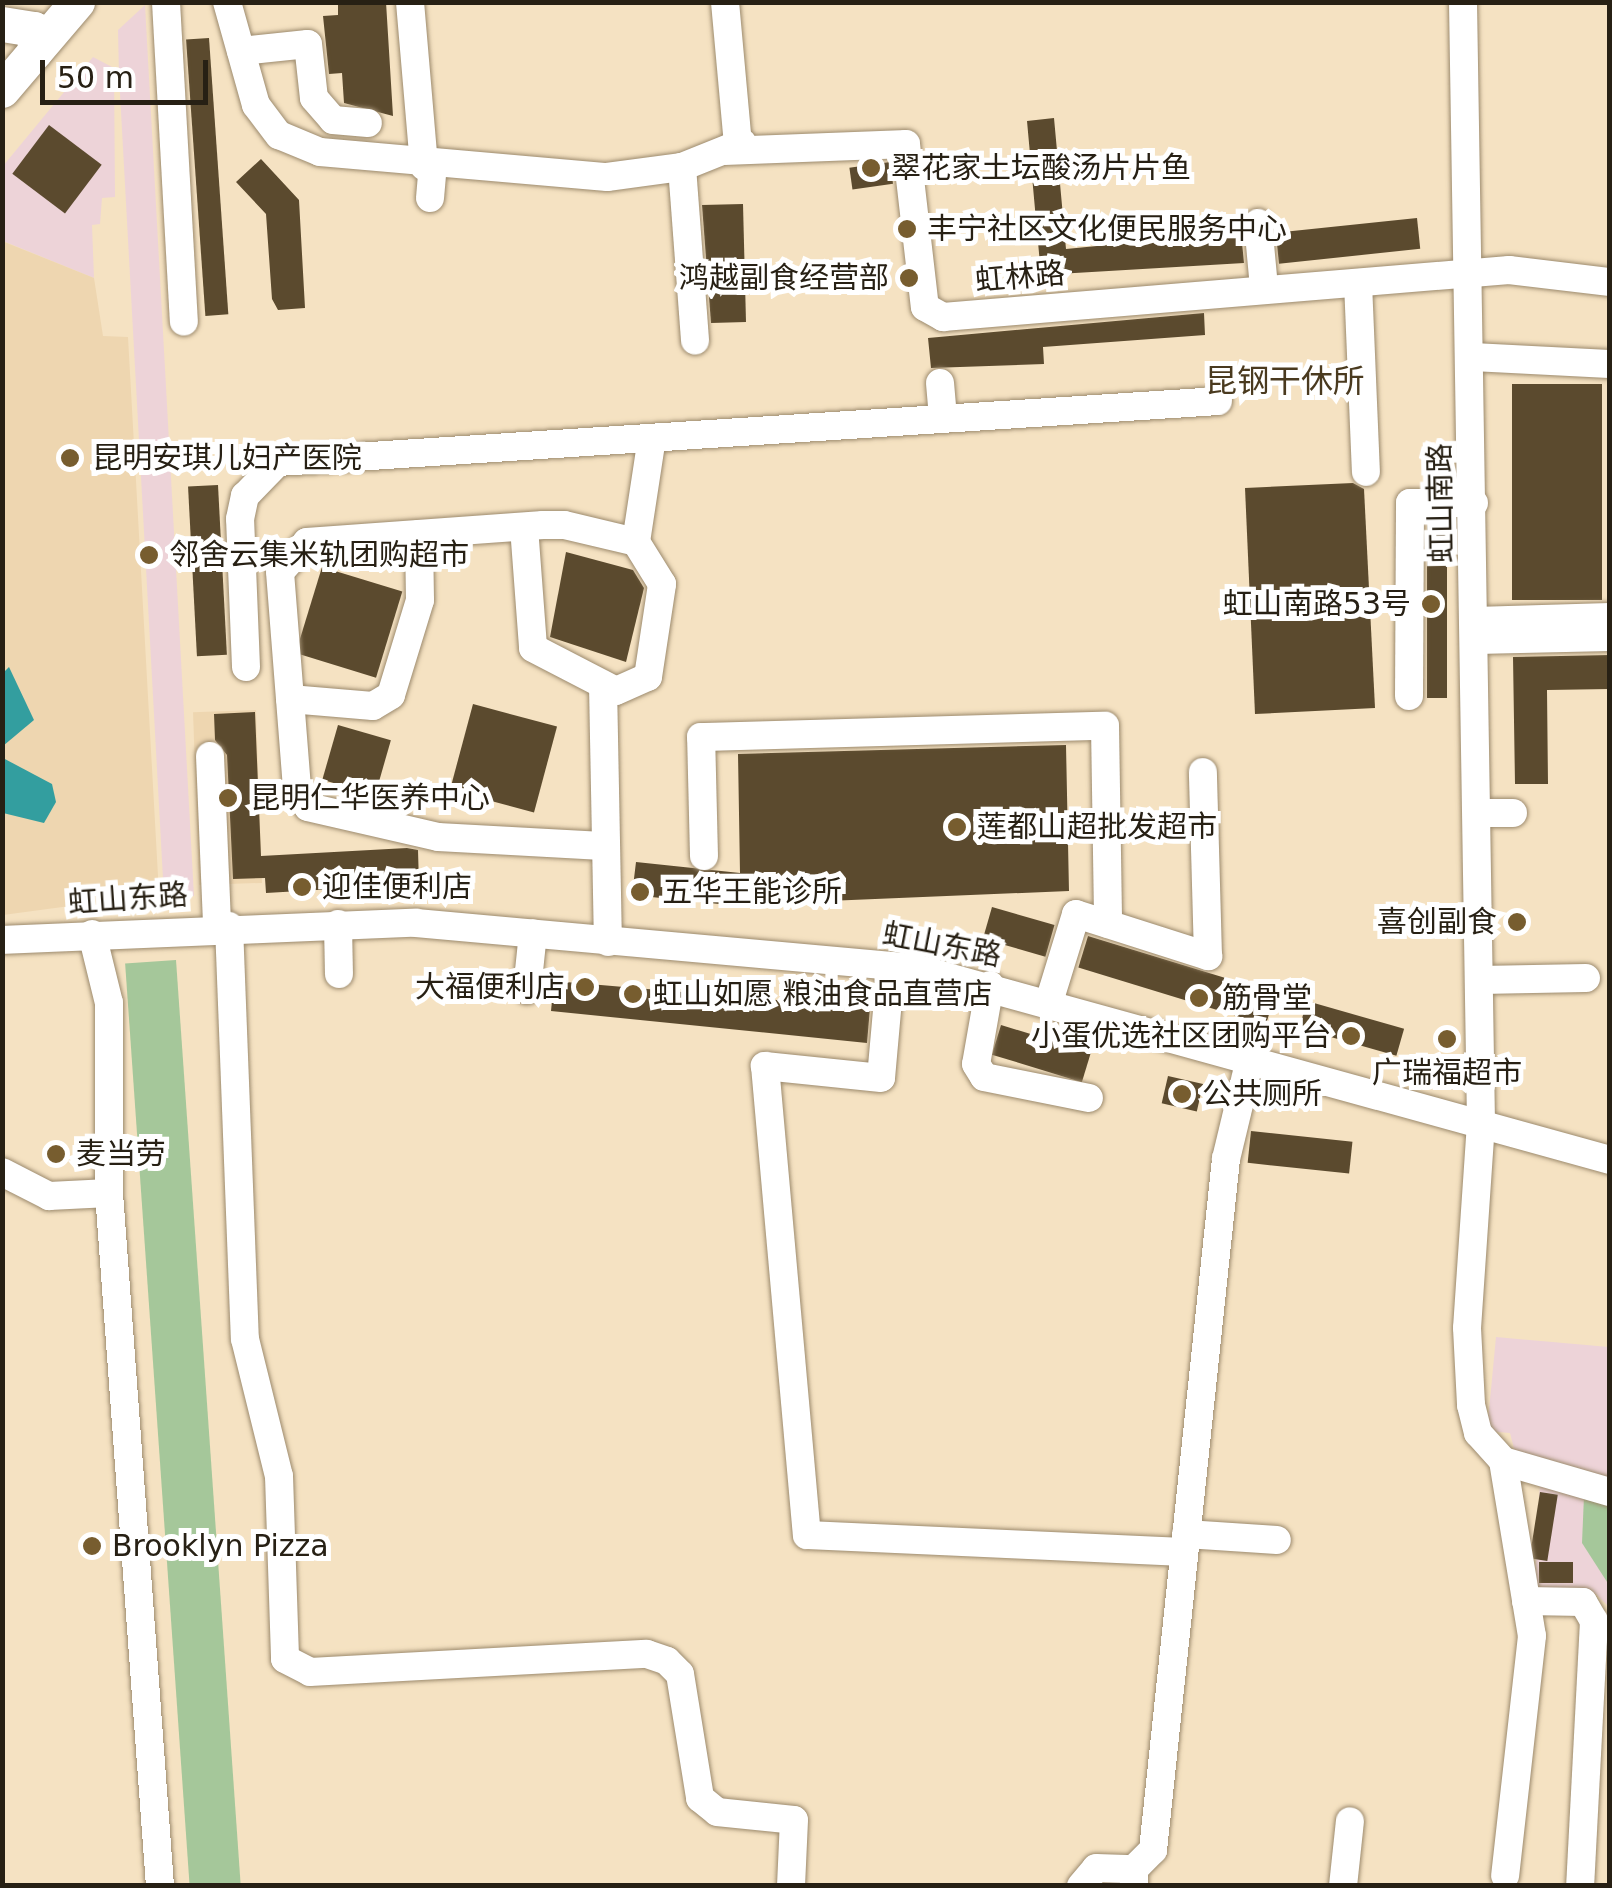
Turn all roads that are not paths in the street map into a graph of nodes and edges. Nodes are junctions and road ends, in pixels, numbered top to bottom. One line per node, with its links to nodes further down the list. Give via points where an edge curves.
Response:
1 (20, 2): 9 (main road)
2 (76, 2): 11 (main road)
3 (98, 2): 11 (main road)
4 (166, 2): 25 (street)
5 (227, 2): 10 (street, 虹林路)
6 (410, 2): 17 (street)
7 (725, 2): 15 (street)
8 (1463, 2): 21 (street, 虹山南路)
9 (2, 24): 11 (main road, via 25,21)
10 (241, 51): 13 (street, via 308,44 314,98); 16 (street, 虹林路, via 270,126)
11 (35, 52): 12 (main road)
12 (2, 90)
13 (333, 120): 14 (street); 16 (street)
14 (368, 123)
15 (739, 145): 18 (street, 虹林路); 24 (street, 虹林路, via 844,150 906,144 924,307 934,315)
16 (332, 155): 17 (street, 虹林路)
17 (428, 166): 18 (street, 虹林路, via 607,178); 19 (street)
18 (682, 167): 26 (street)
19 (430, 198)
20 (1258, 223): 24 (street)
21 (1472, 277): 22 (street, 虹林路, via 1509,270); 23 (street, 虹林路); 27 (street, 虹山南路)
22 (1610, 282)
23 (1358, 283): 24 (street, 虹林路); 33 (street)
24 (1273, 295)
25 (184, 321)
26 (694, 341)
27 (1472, 357): 28 (street); 34 (street, 虹山南路)
28 (1610, 364)
29 (940, 384): 31 (street)
30 (1218, 401): 31 (street)
31 (943, 419): 32 (street)
32 (652, 438): 37 (street); 41 (street, via 278,462 244,496 240,519)
33 (1366, 472)
34 (1474, 503): 39 (street, 虹山南路); 43 (street, via 1410,504)
35 (524, 527): 36 (street); 37 (street, via 564,525); 42 (street, via 533,648)
36 (419, 534): 44 (street, via 420,600 391,695 373,706); 44 (street, via 307,542 282,561)
37 (636, 542): 42 (street, via 662,584 652,666 628,691)
38 (1610, 617): 39 (street)
39 (1476, 630): 40 (street); 47 (street, 虹山南路)
40 (1610, 637)
41 (246, 666)
42 (603, 685): 49 (street)
43 (1409, 696)
44 (290, 699): 49 (street, via 297,790 308,808 438,838)
45 (210, 756): 53 (street)
46 (1202, 772): 52 (street, via 1208,956)
47 (1478, 813): 48 (street); 61 (street, 虹山南路)
48 (1512, 813)
49 (604, 846): 57 (street)
50 (704, 856): 52 (street, via 700,737 1105,726)
51 (338, 924): 53 (street, 虹山东路); 54 (street, 虹山东路); 59 (street)
52 (1108, 924): 64 (street, via 1076,914)
53 (223, 926): 55 (street, 虹山东路); 80 (street, via 245,1339 279,1476 285,1659 310,1672 647,1654 668,1661 680,1674 700,1798 718,1812 794,1820)
54 (533, 933): 57 (street, 虹山东路); 63 (street)
55 (92, 934): 56 (street, 虹山东路); 70 (street, via 108,1003)
56 (2, 940)
57 (608, 942): 58 (street, 虹山东路)
58 (891, 966): 62 (street, 虹山东路); 74 (street, via 881,1078 765,1066 808,1536)
59 (339, 974)
60 (1586, 978): 61 (street)
61 (1480, 980): 67 (street, 虹山南路)
62 (990, 986): 64 (street, 虹山东路); 66 (street, via 976,1064 984,1077)
63 (528, 990)
64 (1049, 1002): 65 (street, 虹山东路)
65 (1250, 1059): 67 (street, 虹山东路); 74 (street, via 1226,1158)
66 (1089, 1098)
67 (1482, 1123): 68 (street, 虹山东路); 71 (street, 虹山南路, via 1467,1328 1471,1406 1478,1433)
68 (1610, 1160)
69 (2, 1172): 70 (street, via 49,1196)
70 (109, 1193): 79 (street)
71 (1503, 1461): 72 (street); 75 (street)
72 (1610, 1492)
73 (1277, 1540): 74 (street)
74 (1185, 1543): 78 (street, via 1153,1850)
75 (1526, 1601): 77 (street, via 1532,1636); 83 (street, via 1583,1602 1594,1621)
76 (1350, 1821): 82 (street)
77 (1504, 1875)
78 (1134, 1877): 81 (street, via 1096,1868)
79 (160, 1886)
80 (792, 1886)
81 (1081, 1886)
82 (1343, 1886)
83 (1580, 1886)

